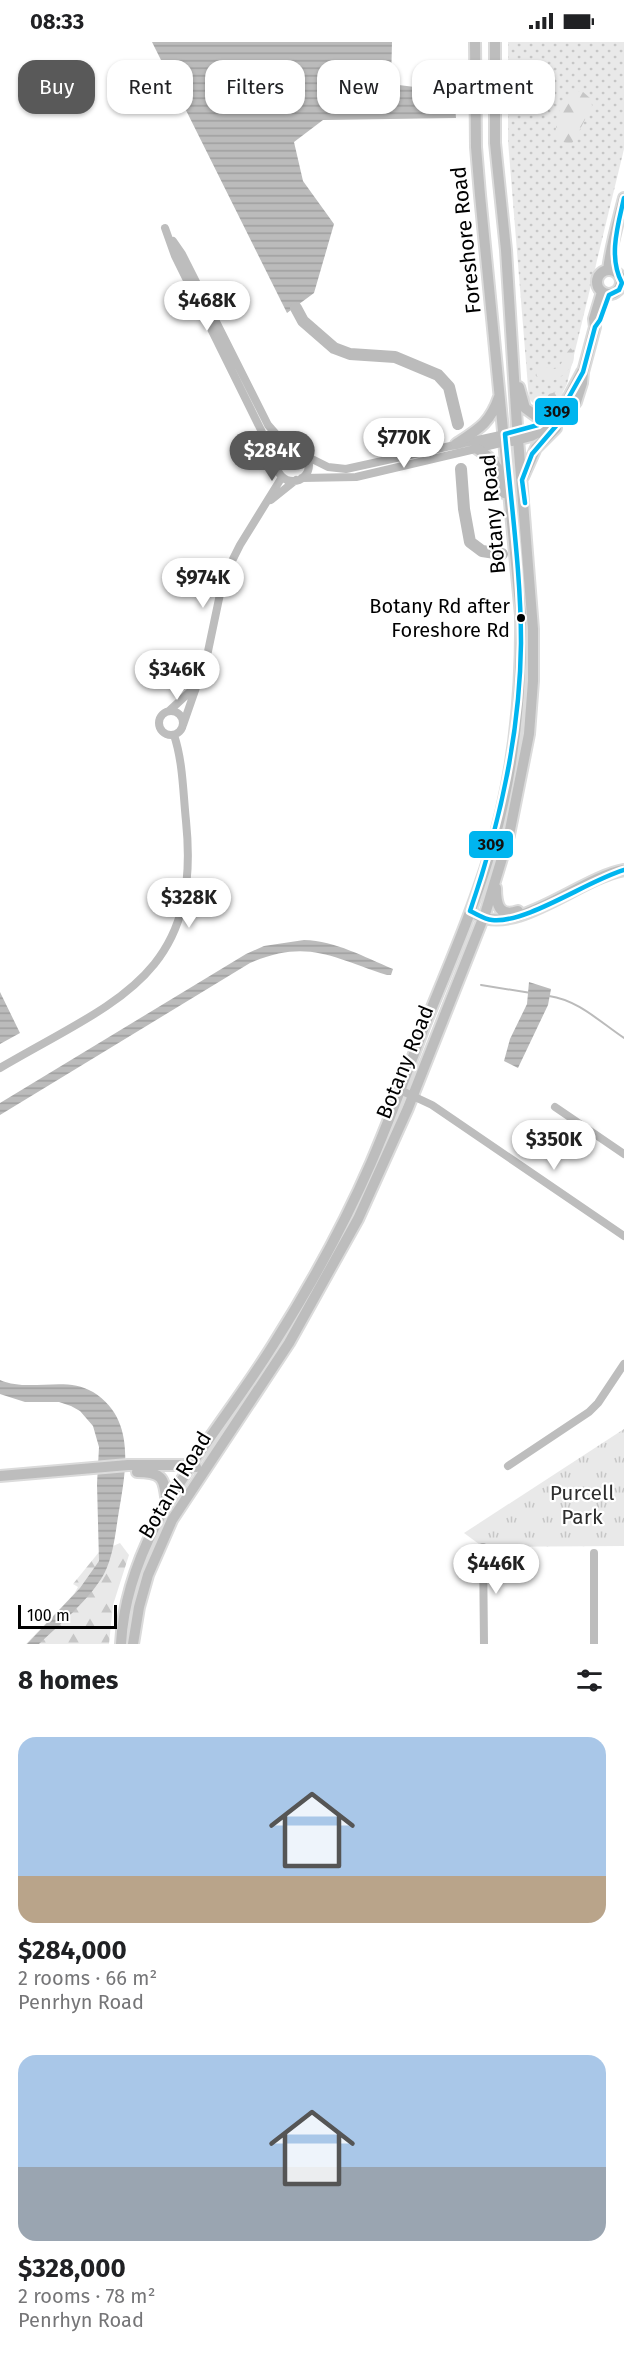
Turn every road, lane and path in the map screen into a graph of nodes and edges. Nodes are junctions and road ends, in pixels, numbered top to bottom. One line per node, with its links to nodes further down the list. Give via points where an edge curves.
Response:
1 (475, 42): 8 (main road, Foreshore Road, via 476,147)
2 (495, 42): 6 (main road, Foreshore Road, via 495,143)
3 (624, 198): 4 (main road, via 611,244)
4 (612, 271): 5 (main road, via 600,274 597,281); 5 (main road, via 621,279 621,287 616,293)
5 (605, 294): 7 (main road, Botany Road)
6 (513, 364): 9 (main road, via 525,408 533,415 549,415); 12 (main road, Foreshore Road)
7 (583, 372): 9 (main road, Botany Road); 10 (main road, Botany Road, via 580,393)
8 (500, 392): 13 (main road, Foreshore Road); 14 (main road, via 489,419)
9 (570, 395): 12 (main road, Botany Road, via 557,413)
10 (565, 416): 12 (main road, Botany Road, via 539,433); 22 (main road, via 536,448)
11 (265, 429): 11 (street, via 175,256 165,228 182,254); 16 (street); 17 (street, via 271,448)
12 (518, 435): 13 (main road, Botany Road); 22 (main road, Botany Road)
13 (505, 438): 14 (street); 15 (street); 24 (main road, Botany Road)
14 (456, 444): 19 (street)
15 (476, 448): 19 (street); 24 (main road, via 496,464)
16 (289, 449): 17 (street); 18 (street)
17 (279, 456): 20 (street, via 277,468)
18 (306, 456): 19 (street); 21 (street, via 308,468)
19 (345, 474): 21 (street)
20 (282, 477): 21 (street); 23 (street)
21 (299, 479): 23 (street)
22 (522, 480): 30 (main road, Botany Road, via 533,611 532,690 520,785)
23 (266, 505): 25 (street, via 240,545 220,594 207,656)
24 (514, 540): 32 (main road, Botany Road, via 521,644 517,727 504,799 480,884)
25 (196, 685): 26 (street); 27 (street)
26 (169, 711): 27 (street, via 180,714); 28 (street, via 161,717 160,726 165,733)
27 (183, 725): 28 (street)
28 (174, 735): 33 (street, via 181,763 189,875 182,909 166,946 145,975 114,1002)
29 (624, 870): 31 (main road, via 590,880)
30 (496, 879): 31 (main road, via 498,908 504,912); 32 (main road, Botany Road)
31 (542, 906): 32 (main road, via 512,919 493,920)
32 (477, 914): 34 (main road, Botany Road); 35 (main road, Botany Road)
33 (0, 1068)
34 (400, 1090): 35 (street); 40 (main road, Botany Road, via 370,1165 322,1263 276,1342)
35 (413, 1095): 38 (street); 43 (main road, Botany Road, via 363,1210 324,1284 275,1366)
36 (555, 1107): 37 (street)
37 (624, 1154)
38 (624, 1236)
39 (624, 1364): 41 (street, via 589,1412)
40 (192, 1465): 42 (main road); 43 (main road); 45 (main road, Botany Road)
41 (508, 1466)
42 (127, 1468): 44 (main road); 45 (main road, via 161,1478 166,1486)
43 (203, 1472): 49 (main road, Botany Road, via 158,1550 139,1607)
44 (0, 1476)
45 (167, 1504): 48 (main road, Botany Road, via 140,1560)
46 (483, 1547): 50 (street)
47 (594, 1553): 51 (street)
48 (121, 1644)
49 (133, 1644)
50 (484, 1644)
51 (594, 1644)

